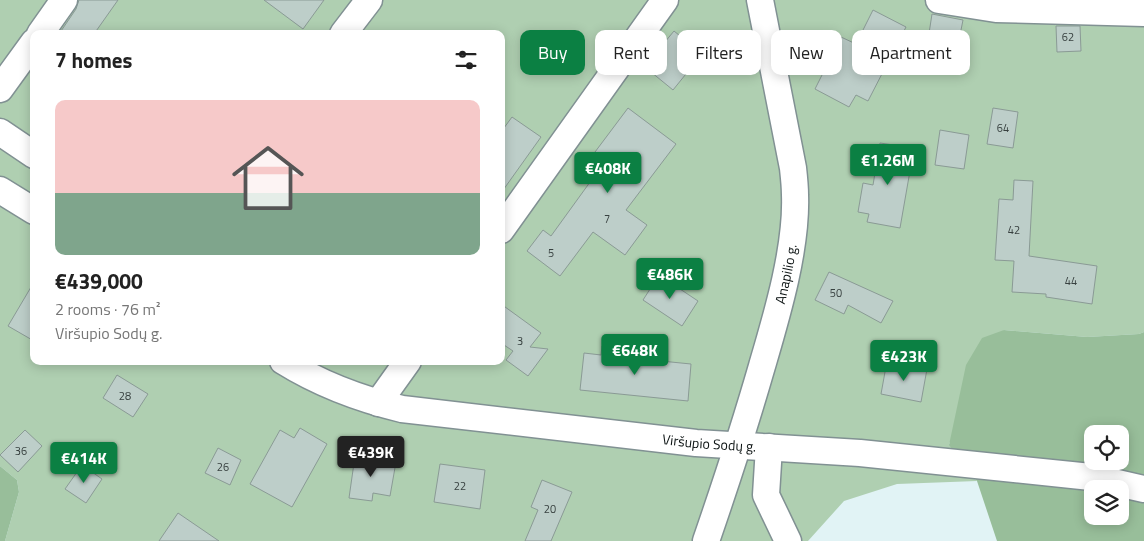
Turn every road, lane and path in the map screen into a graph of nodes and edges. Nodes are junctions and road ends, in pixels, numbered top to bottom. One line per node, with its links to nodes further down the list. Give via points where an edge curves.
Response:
1 (64, 0): 7 (street)
2 (369, 0): 8 (street)
3 (665, 0): 15 (street)
4 (760, 0): 19 (street, Anapilio g., via 796,196 791,247 783,284)
5 (939, 0): 6 (street, via 996,9)
6 (1144, 13)
7 (43, 30)
8 (346, 30)
9 (30, 48): 10 (street)
10 (0, 90)
11 (0, 132): 12 (street)
12 (30, 152)
13 (0, 190): 14 (street)
14 (30, 208)
15 (505, 224)
16 (290, 365): 18 (street, Viršupio Sodų g., via 334,388)
17 (405, 365): 18 (street)
18 (378, 403): 19 (street, Viršupio Sodų g., via 402,409)
19 (739, 446): 20 (street, Viršupio Sodų g.); 22 (street, Anapilio g.)
20 (769, 448): 21 (street, Viršupio Sodų g., via 860,453 1091,477); 23 (street, via 766,495)
21 (1144, 489)
22 (706, 541)
23 (788, 541)

